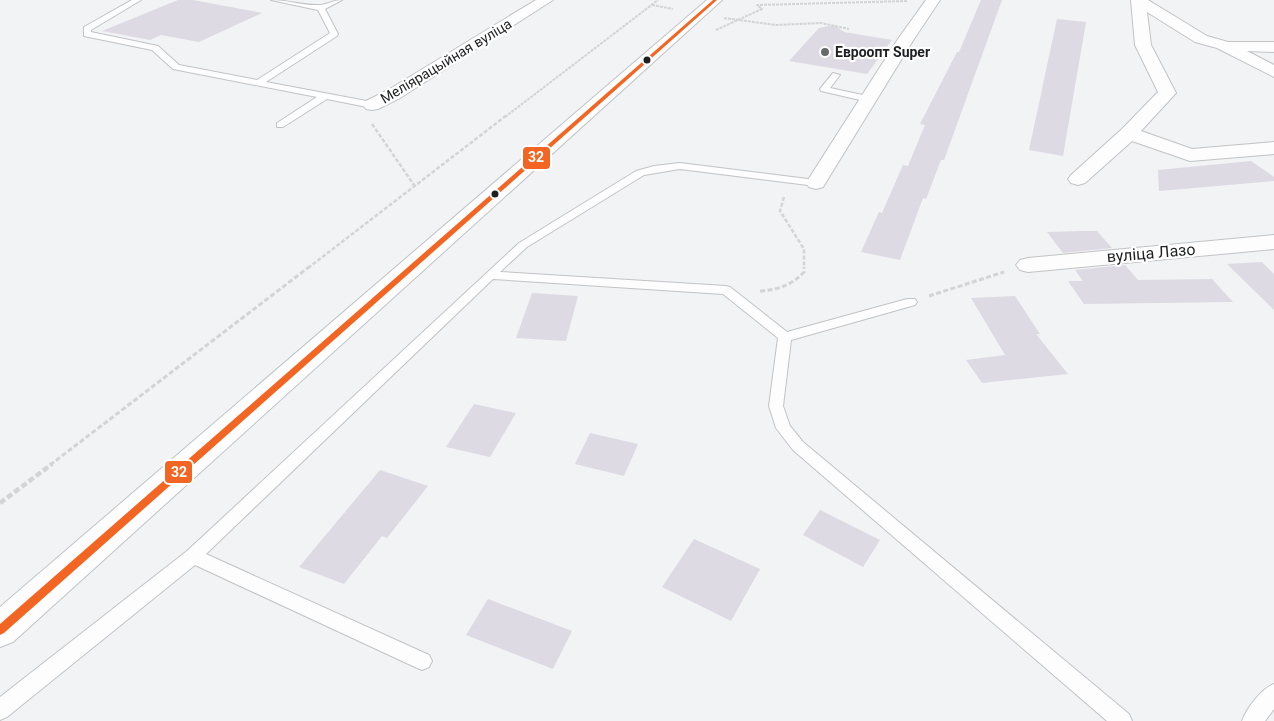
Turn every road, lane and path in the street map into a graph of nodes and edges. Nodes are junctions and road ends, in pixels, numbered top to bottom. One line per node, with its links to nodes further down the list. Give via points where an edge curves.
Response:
1 (137, 0): 20 (lane, via 87,29 87,34 155,48 176,67)
2 (274, 0): 12 (lane)
3 (338, 0): 12 (lane)
4 (546, 0): 23 (street, Меліярацыйная вуліца)
5 (658, 0): 10 (path)
6 (760, 0): 11 (path)
7 (933, 0): 22 (street)
8 (1138, 0): 16 (street, via 1201,39); 25 (street, via 1143,45 1168,93)
9 (906, 1): 11 (path)
10 (652, 5): 13 (path); 30 (path)
11 (757, 5): 14 (path, via 762,10)
12 (321, 8): 20 (lane, via 334,34)
13 (710, 14): 14 (path); 14 (path); 39 (street)
14 (738, 20): 15 (path, via 776,25 821,23)
15 (849, 29)
16 (1223, 46): 17 (street); 18 (street)
17 (1274, 47)
18 (1274, 72)
19 (836, 75): 22 (lane, via 824,89)
20 (258, 83): 21 (lane)
21 (325, 96): 23 (lane); 24 (lane)
22 (869, 99): 29 (street)
23 (372, 105): 30 (path, via 368,117)
24 (280, 125)
25 (1129, 133): 26 (street, via 1190,155); 27 (street)
26 (1274, 148)
27 (1078, 179)
28 (790, 180): 29 (lane); 33 (lane, via 680,166 654,169 640,174 523,245); 34 (path, via 780,211 804,249 804,272 796,282 770,291)
29 (816, 183)
30 (414, 185): 37 (path)
31 (1274, 242): 32 (street, вуліца Лазо)
32 (1028, 265): 35 (path)
33 (490, 275): 34 (lane); 38 (lane)
34 (726, 290): 36 (lane)
35 (911, 302): 36 (lane)
36 (785, 337): 43 (lane, via 776,406 783,428 798,446)
37 (0, 503)
38 (192, 556): 40 (lane); 42 (lane)
39 (0, 630)
40 (422, 661)
41 (1274, 693): 44 (lane)
42 (0, 710)
43 (1122, 721)
44 (1252, 721)

